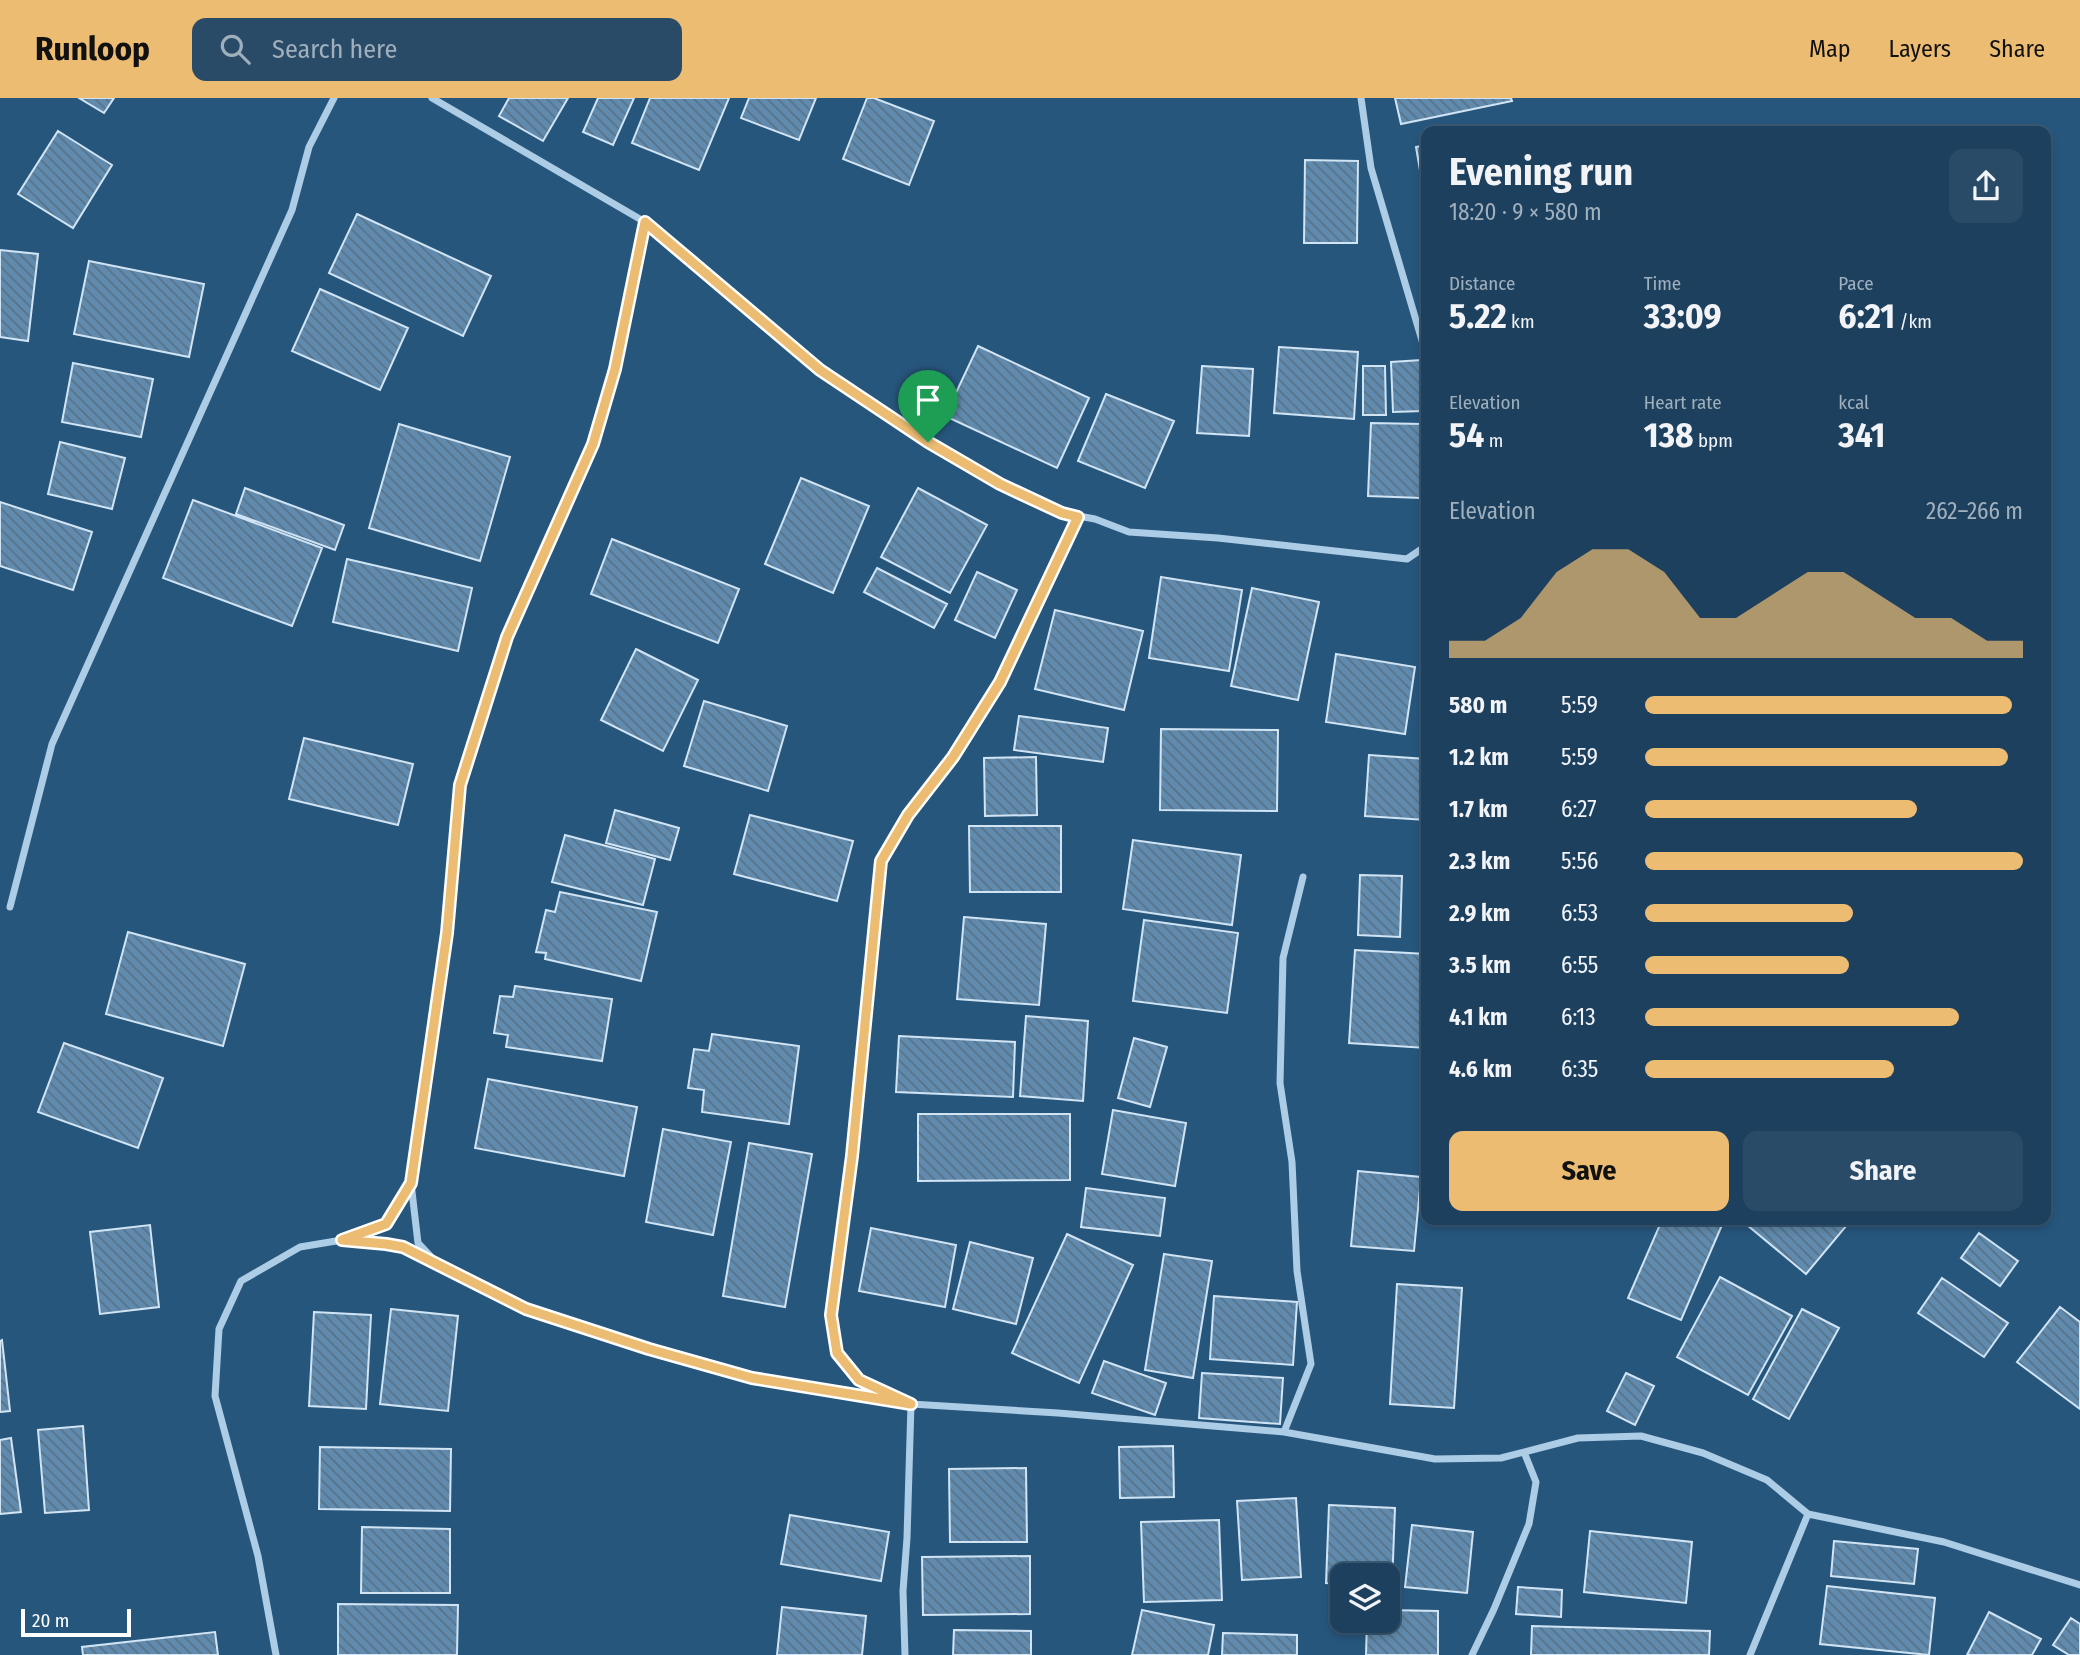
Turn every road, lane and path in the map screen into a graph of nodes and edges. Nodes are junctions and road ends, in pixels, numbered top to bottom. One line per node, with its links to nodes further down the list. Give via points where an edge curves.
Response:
1 (334, 98): 9 (street, via 309,148 292,210 52,744)
2 (432, 98): 4 (street)
3 (1362, 98): 5 (street, via 1371,168)
4 (645, 222): 6 (street, via 820,370 1000,484); 10 (street, via 615,369 593,444 507,637 460,785 447,933)
5 (1421, 337)
6 (1078, 517): 7 (street, via 1129,532 1407,559); 13 (street, via 1000,682 881,861 831,1315 837,1353 859,1380)
7 (1421, 549)
8 (1303, 877): 14 (street, via 1283,958 1280,1083 1292,1162 1297,1271 1311,1364)
9 (10, 908)
10 (411, 1183): 11 (street, via 386,1224); 12 (street, via 418,1242)
11 (342, 1240): 12 (street, via 403,1247); 18 (street, via 300,1247 241,1281 219,1329 215,1396 258,1556)
12 (439, 1266): 13 (street, via 526,1309 649,1349 752,1378)
13 (911, 1404): 14 (street); 19 (street, via 903,1591)
14 (1284, 1432): 15 (street, via 1435,1459 1501,1458)
15 (1524, 1452): 16 (street, via 1578,1438 1641,1436 1703,1453 1767,1480); 20 (street, via 1536,1482 1529,1524)
16 (1808, 1514): 17 (street, via 1944,1542); 21 (street)
17 (2080, 1585)
18 (276, 1655)
19 (905, 1655)
20 (1472, 1655)
21 (1750, 1655)

